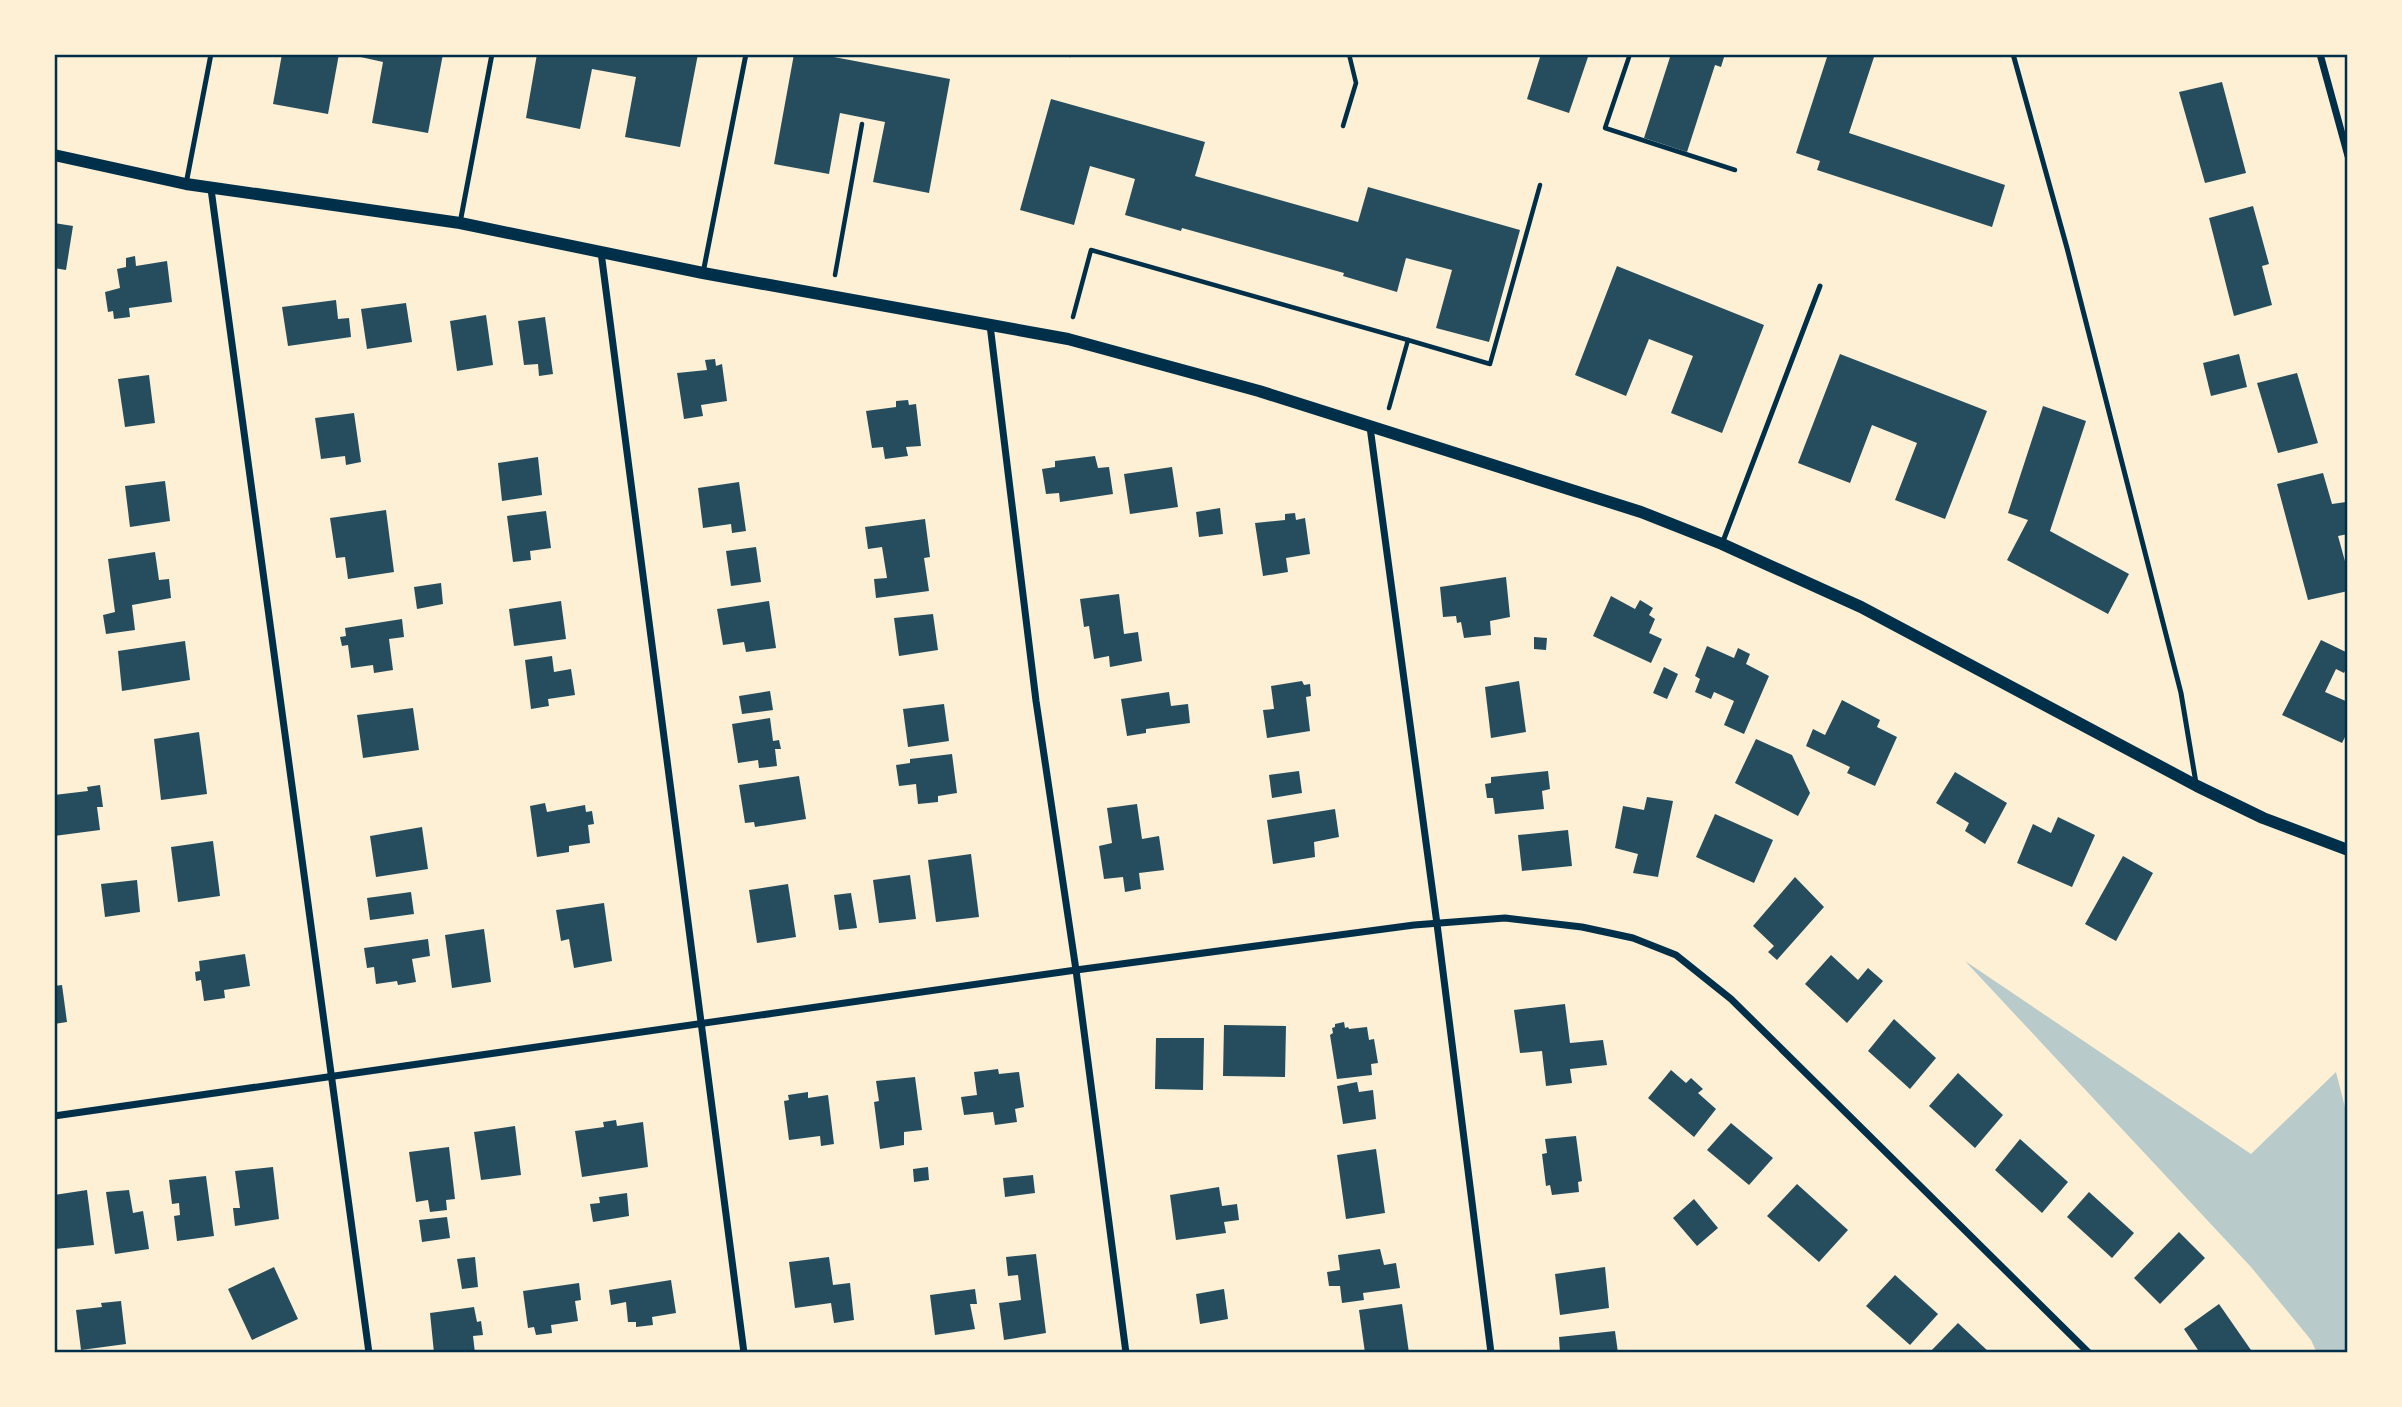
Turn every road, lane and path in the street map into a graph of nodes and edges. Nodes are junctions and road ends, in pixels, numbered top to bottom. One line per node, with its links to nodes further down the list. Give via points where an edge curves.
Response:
1 (211, 54): 13 (lane)
2 (492, 54): 16 (lane)
3 (746, 54): 18 (lane)
4 (1349, 54): 9 (path, via 1356,83)
5 (1630, 54): 12 (path, via 1605,128)
6 (2013, 54): 26 (lane, via 2181,693)
7 (2320, 54): 11 (street)
8 (862, 124): 20 (path)
9 (1343, 126)
10 (54, 155): 13 (street)
11 (2348, 156)
12 (1735, 170)
13 (186, 184): 15 (street)
14 (1540, 185): 23 (path, via 1490,364)
15 (211, 189): 16 (street); 31 (street)
16 (460, 223): 17 (street)
17 (601, 252): 18 (street); 30 (street)
18 (703, 273): 20 (street)
19 (1820, 286): 25 (lane)
20 (831, 296): 21 (street)
21 (990, 325): 22 (street); 29 (street, via 1036,701)
22 (1068, 339): 23 (path, via 1091,250); 24 (street, via 1259,391)
23 (1408, 340): 24 (path)
24 (1376, 429): 25 (street, via 1641,512); 28 (street)
25 (1722, 544): 26 (street, via 1861,607)
26 (2197, 786): 27 (street, via 2263,818)
27 (2348, 850)
28 (1437, 924): 29 (street); 36 (street); 37 (street, via 1505,918 1582,927 1633,938 1676,955 1731,999)
29 (1076, 970): 30 (street); 35 (street)
30 (700, 1025): 31 (street); 34 (street)
31 (332, 1077): 32 (street); 33 (street)
32 (54, 1116)
33 (369, 1353)
34 (744, 1353)
35 (1126, 1353)
36 (1491, 1353)
37 (2089, 1353)

